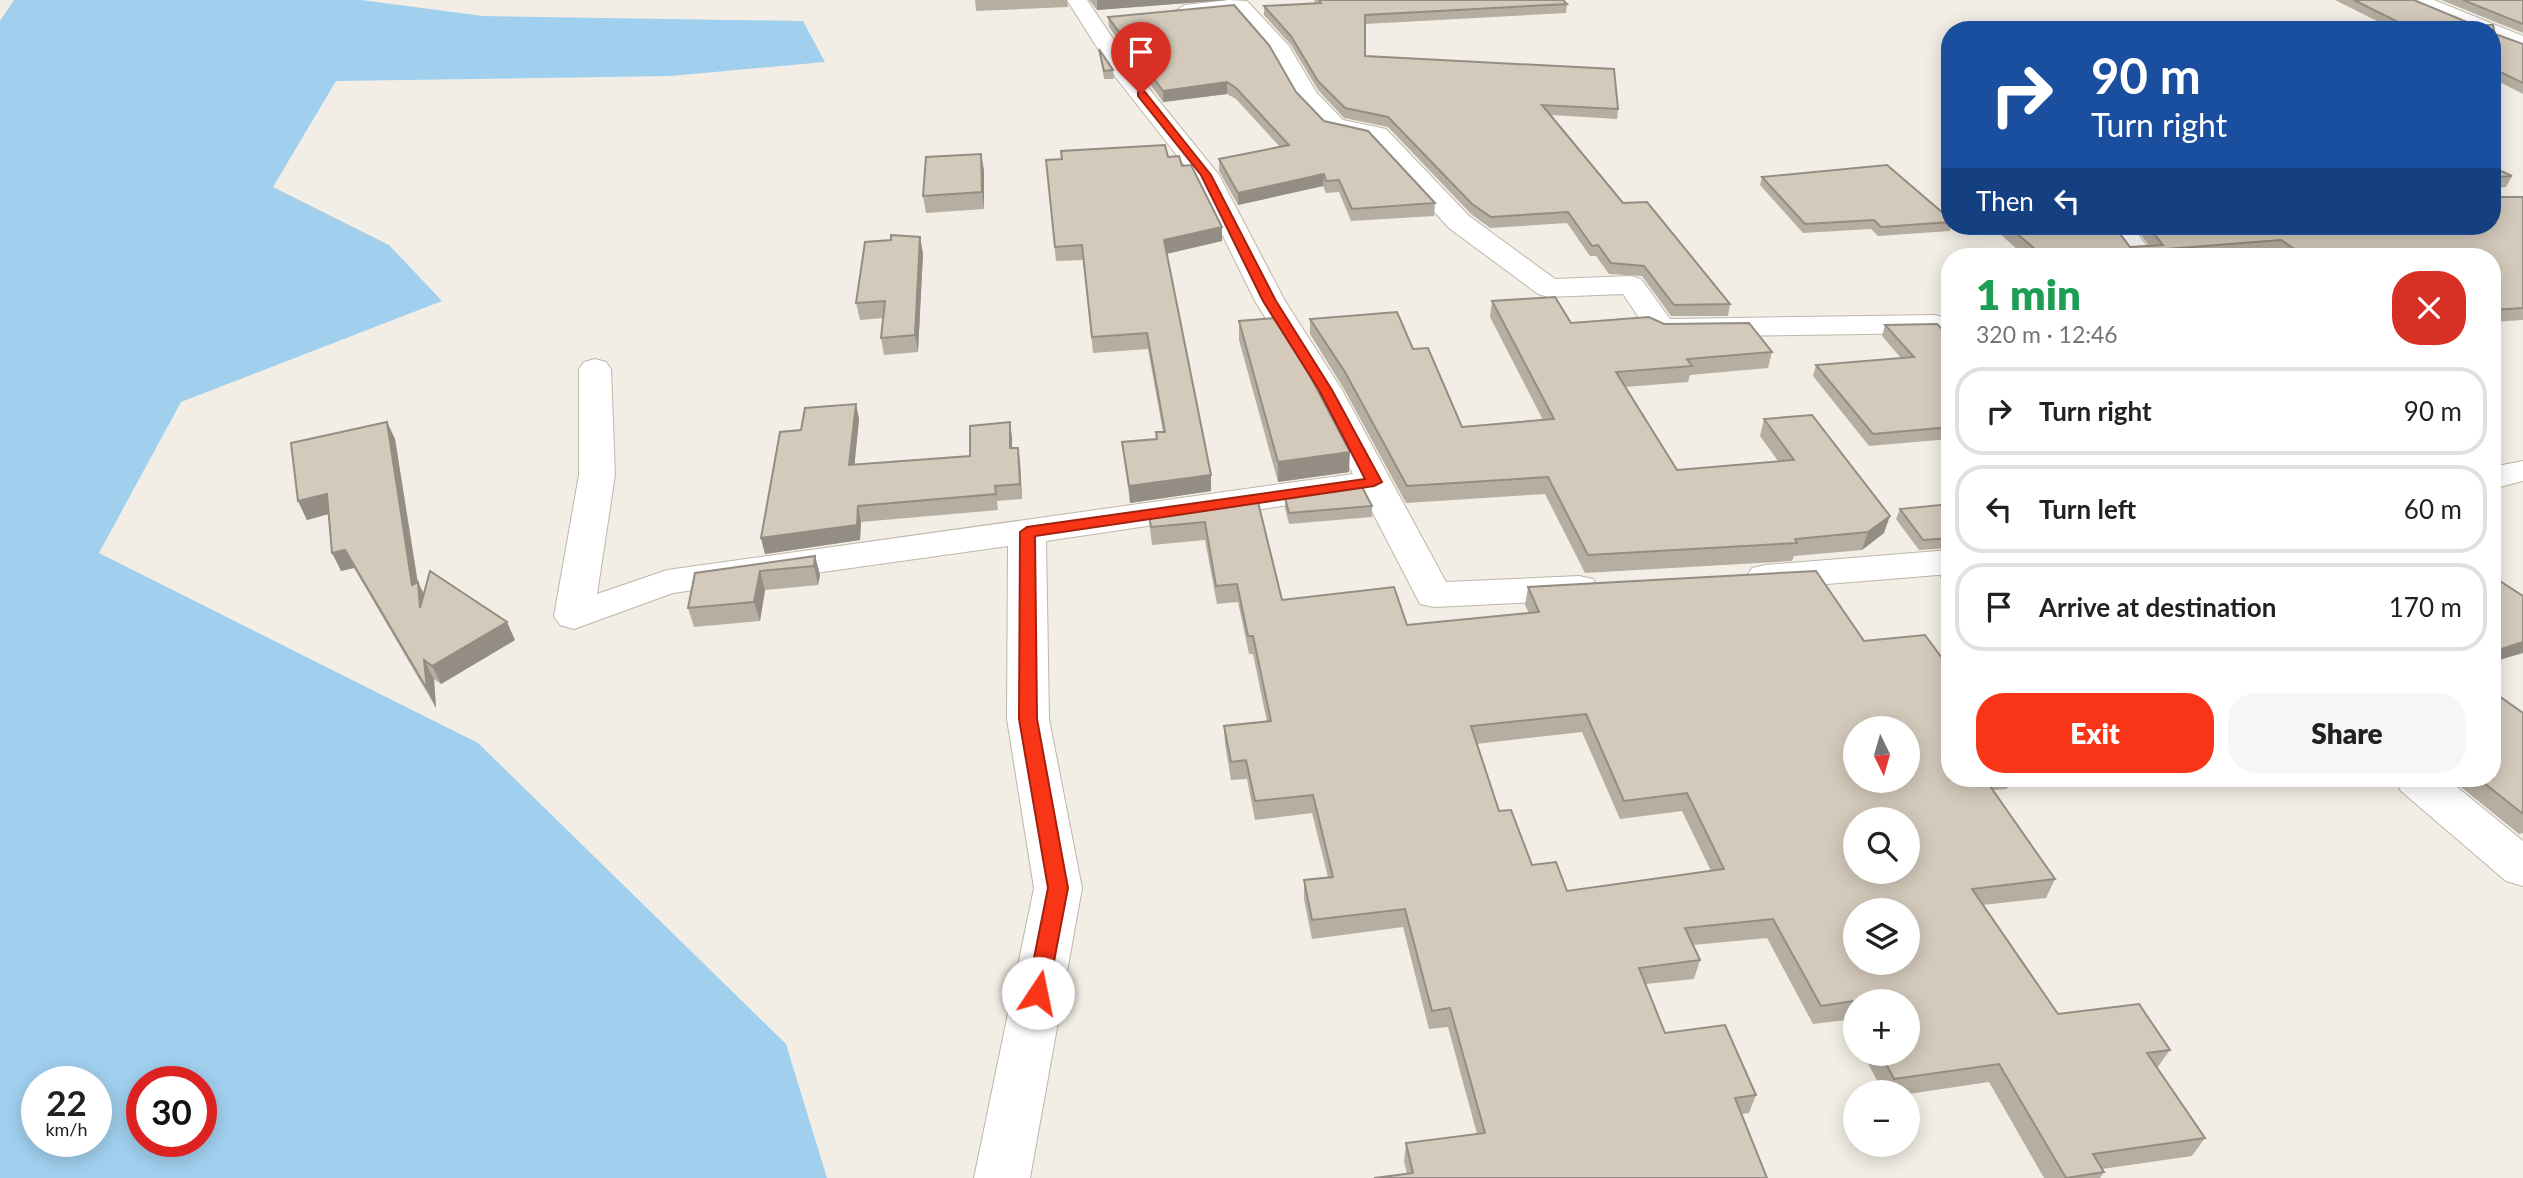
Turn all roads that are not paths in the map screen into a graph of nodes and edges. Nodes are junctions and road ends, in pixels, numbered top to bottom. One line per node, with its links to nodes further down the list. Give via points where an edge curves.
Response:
1 (2416, 0): 4 (street)
2 (1095, 12): 11 (street, via 1125,74 1206,175 1269,301 1326,390)
3 (1158, 13): 7 (street, via 1241,5 1281,51 1306,96 1335,126 1377,134 1459,222 1548,288 1631,285 1661,328)
4 (2467, 21)
5 (2501, 35): 6 (street)
6 (2523, 44)
7 (1941, 328)
8 (594, 369): 12 (street, via 597,475 574,616 667,582)
9 (2523, 471): 10 (street)
10 (2501, 476)
11 (1374, 482): 12 (street); 15 (street, via 1434,596)
12 (1027, 532): 18 (street, via 1028,719 1058,888)
13 (1941, 563): 14 (street)
14 (1736, 580)
15 (1612, 586)
16 (2427, 787): 17 (street)
17 (2523, 868)
18 (1002, 1178)

